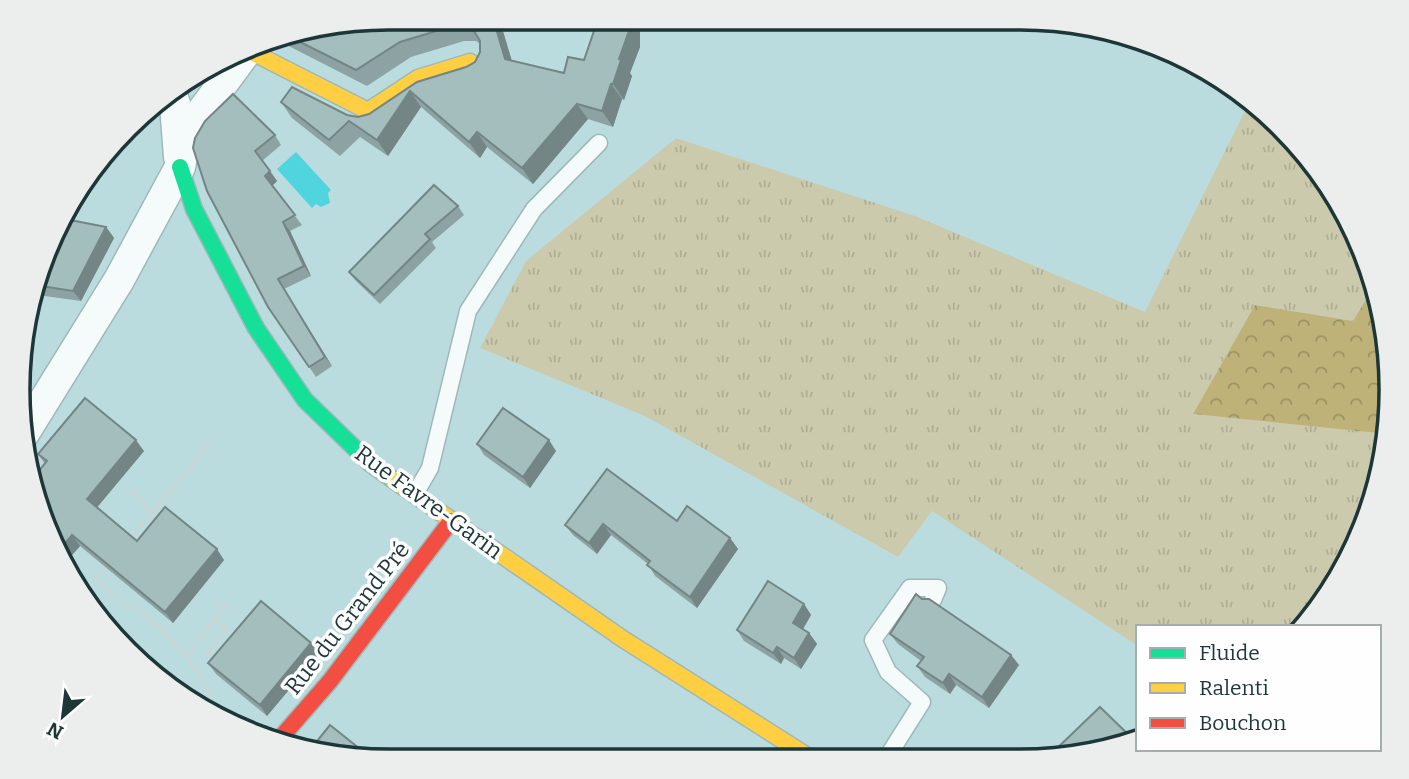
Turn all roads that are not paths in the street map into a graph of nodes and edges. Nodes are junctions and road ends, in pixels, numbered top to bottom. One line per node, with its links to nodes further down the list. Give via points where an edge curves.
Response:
1 (259, 55): 2 (street, via 368,111 418,78)
2 (470, 62)
3 (237, 64): 6 (street, via 185,142)
4 (174, 101): 6 (street, Rue Favre-Garin)
5 (599, 143): 8 (lane, via 534,209 468,312 430,468)
6 (180, 167): 7 (street, via 119,280); 8 (street, Rue Favre-Garin, via 194,209 256,328 305,400 371,464)
7 (32, 421)
8 (415, 494): 9 (street, Rue Favre-Garin)
9 (451, 521): 11 (street, Rue du Grand Pré); 12 (street, Rue Favre-Garin, via 623,639)
10 (933, 600): 13 (lane, via 938,588 910,589 873,640 888,672 922,702)
11 (285, 733)
12 (796, 749)
13 (892, 749)

